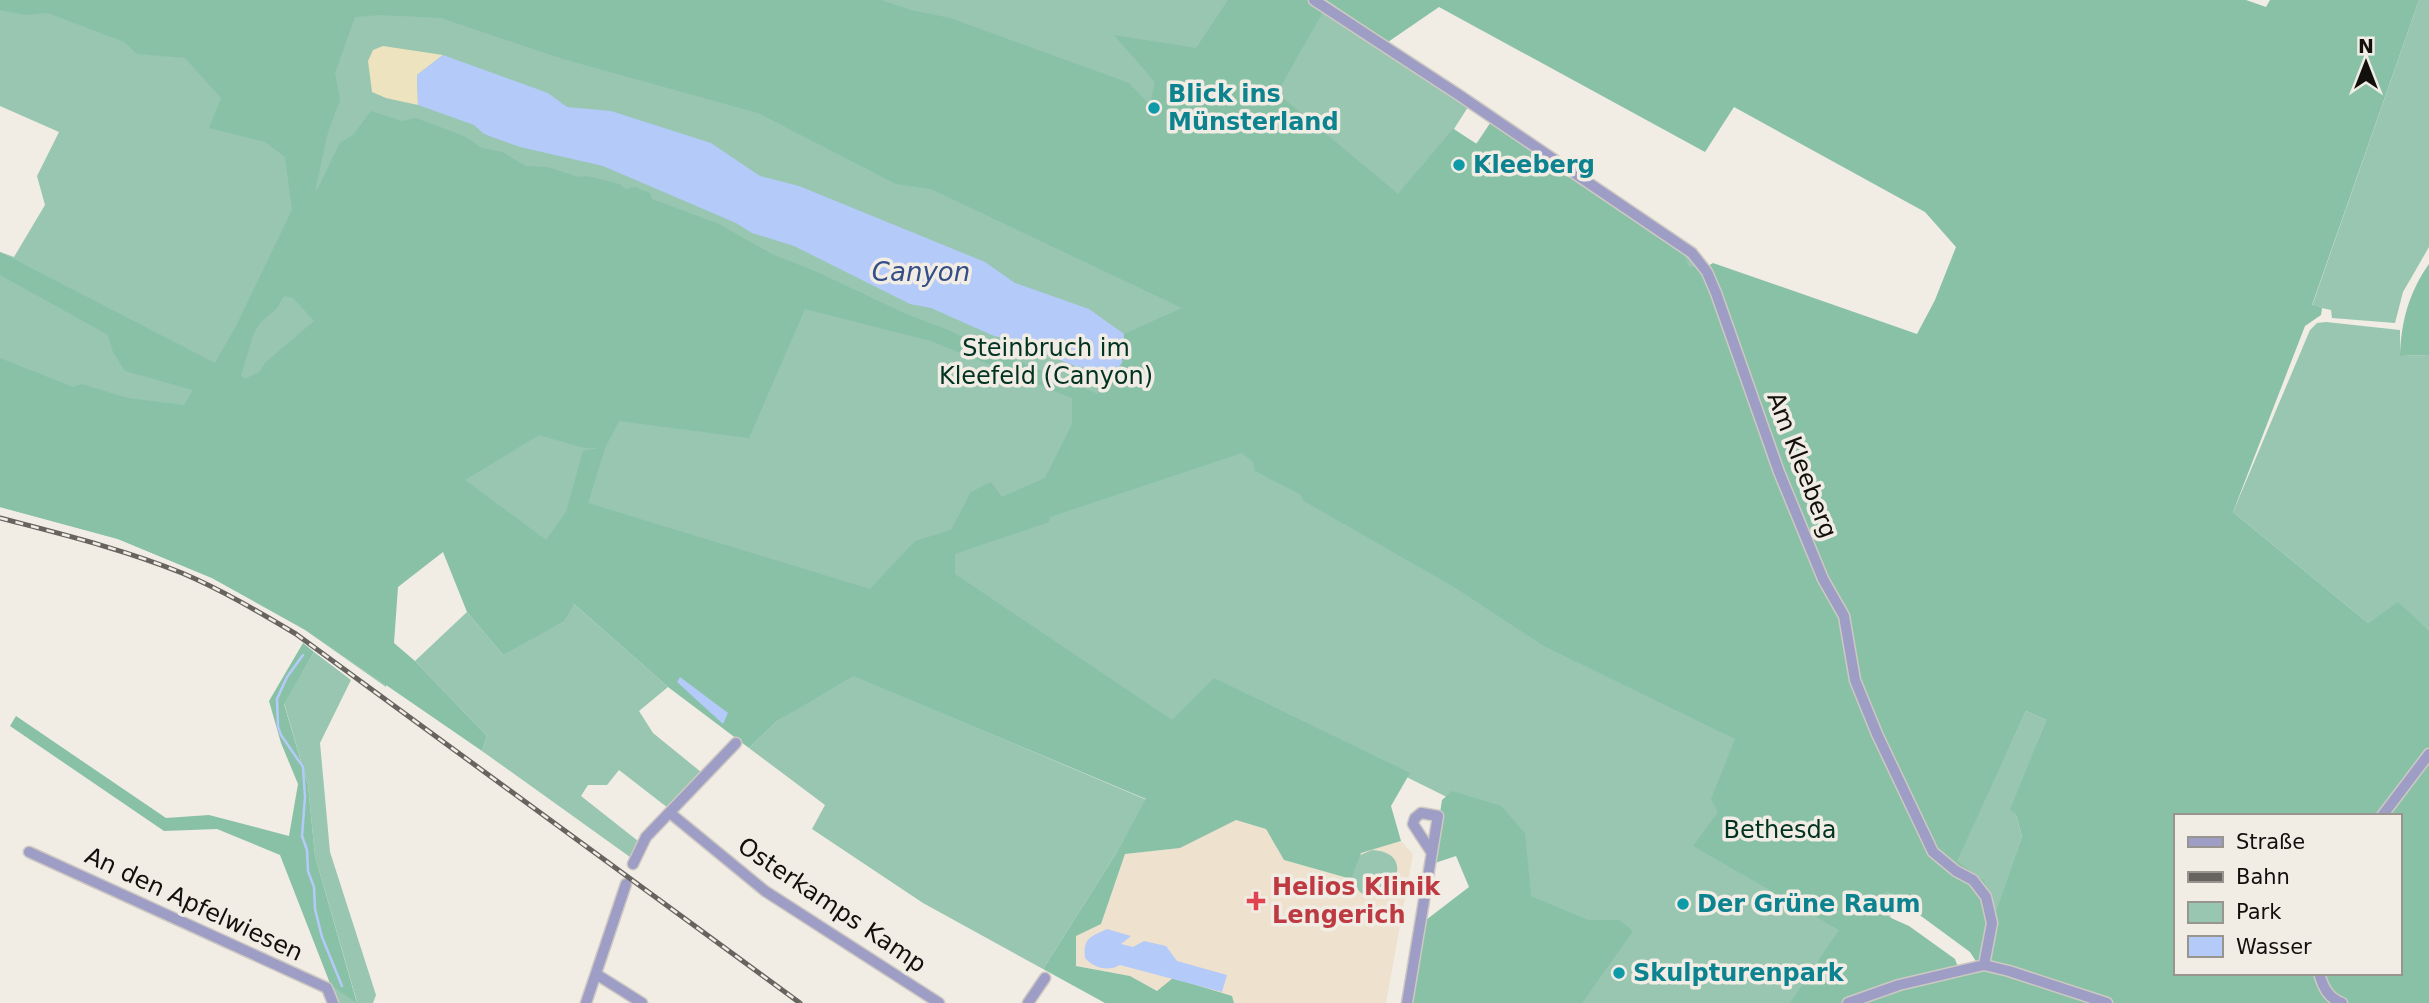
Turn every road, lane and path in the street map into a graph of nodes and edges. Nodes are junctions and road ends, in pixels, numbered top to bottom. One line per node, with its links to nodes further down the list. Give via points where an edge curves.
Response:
1 (1314, 0): 10 (street, Am Kleeberg, via 1699,260 1716,293 1779,472 1823,579 1844,616 1855,680 1877,734 1933,852 1973,880 1986,897 1992,923)
2 (736, 743): 4 (street)
3 (2429, 754): 5 (street)
4 (670, 813): 8 (street, via 646,837); 17 (street, Osterkamps Kamp, via 765,891)
5 (2384, 814)
6 (29, 852): 14 (street, An den Apfelwiesen, via 327,988)
7 (1432, 853): 19 (street)
8 (633, 864)
9 (626, 884): 11 (street)
10 (1984, 965): 20 (street, via 1899,985); 21 (street)
11 (596, 974): 15 (street); 16 (street)
12 (2320, 975): 22 (street, via 2323,987)
13 (1045, 978): 18 (street)
14 (333, 1003)
15 (586, 1003)
16 (642, 1003)
17 (939, 1003)
18 (1028, 1003)
19 (1407, 1003)
20 (1848, 1003)
21 (2107, 1003)
22 (2342, 1003)

